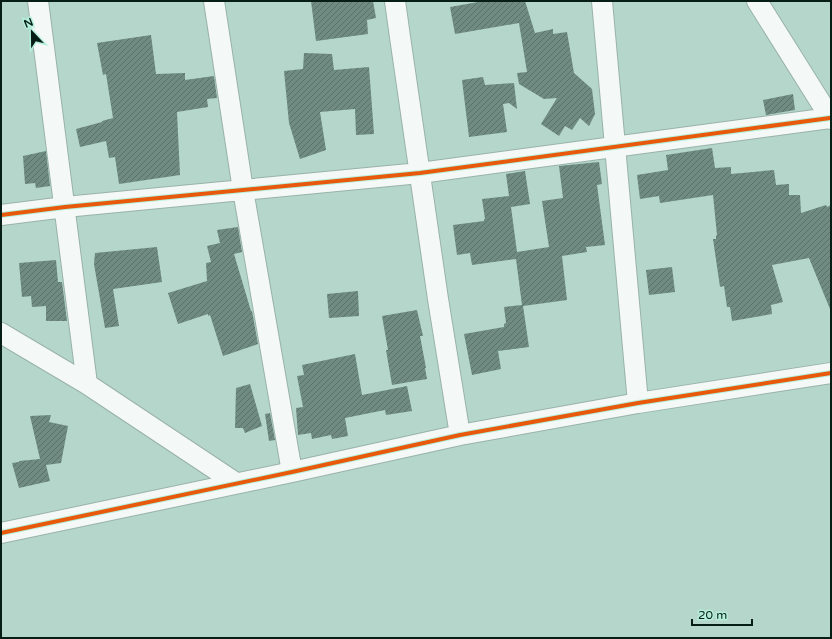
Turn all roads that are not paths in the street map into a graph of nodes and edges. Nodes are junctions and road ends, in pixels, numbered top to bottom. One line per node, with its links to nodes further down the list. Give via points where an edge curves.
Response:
1 (38, 1): 10 (street)
2 (214, 1): 9 (street)
3 (396, 1): 8 (street)
4 (602, 1): 7 (street)
5 (757, 1): 6 (street)
6 (831, 118): 7 (street)
7 (615, 147): 8 (street); 15 (street)
8 (420, 173): 9 (street); 16 (street)
9 (243, 190): 10 (street); 17 (street)
10 (65, 207): 11 (street); 14 (street)
11 (1, 215)
12 (1, 333): 14 (street)
13 (831, 373): 15 (street)
14 (87, 384): 18 (street)
15 (638, 402): 16 (street)
16 (460, 435): 17 (street)
17 (292, 472): 18 (street)
18 (236, 483): 19 (street)
19 (1, 533)

